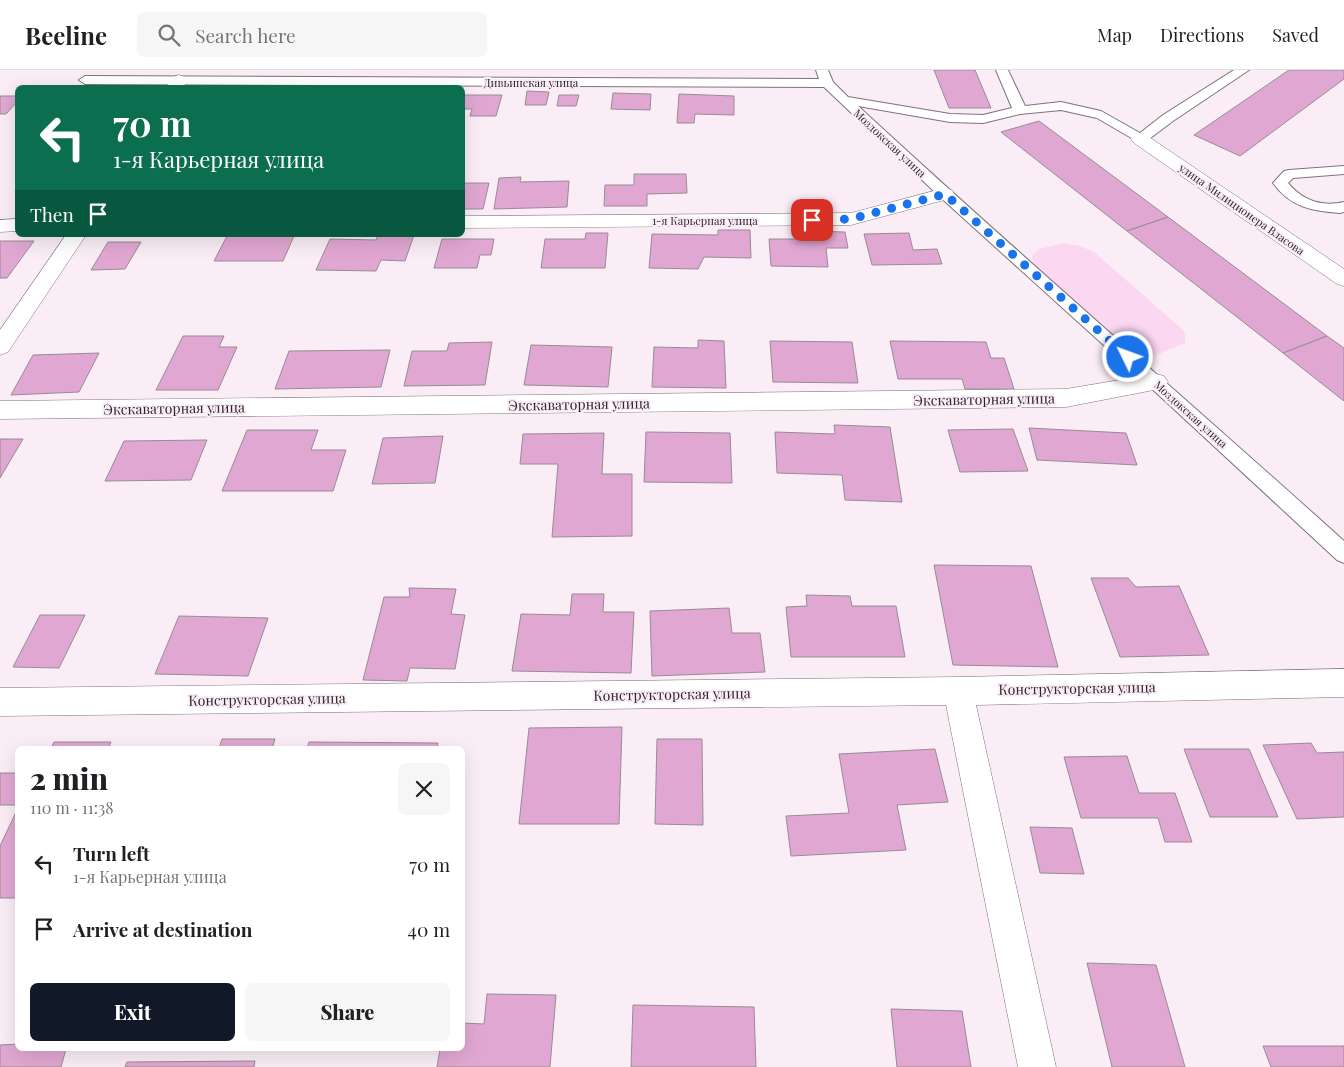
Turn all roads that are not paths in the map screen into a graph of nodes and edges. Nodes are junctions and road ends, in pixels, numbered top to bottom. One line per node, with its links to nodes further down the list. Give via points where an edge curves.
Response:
1 (199, 70): 6 (lane)
2 (1002, 70): 8 (lane)
3 (1243, 70): 9 (lane)
4 (825, 76): 6 (lane, Дивьинская улица); 7 (lane, Моздокская улица)
5 (85, 80): 6 (lane, Дивьинская улица)
6 (176, 84)
7 (844, 100): 8 (lane, via 950,118 983,119); 11 (lane, Моздокская улица)
8 (1020, 110): 9 (lane, via 1061,106 1101,115)
9 (1140, 139): 17 (street, улица Милиционера Власова)
10 (1344, 170): 12 (lane, via 1289,174 1280,183 1289,195 1311,207 1340,209)
11 (945, 194): 13 (street, 1-я Карьерная улица, via 851,219); 19 (lane, Моздокская улица)
12 (1344, 206)
13 (465, 222)
14 (15, 225): 15 (street)
15 (0, 226)
16 (75, 237): 18 (street)
17 (1344, 279)
18 (0, 346)
19 (1156, 382): 20 (street, Экскаваторная улица, via 1066,398); 21 (lane, Моздокская улица)
20 (0, 410)
21 (1344, 554)
22 (1344, 683): 23 (street, Конструкторская улица)
23 (958, 691): 24 (street, Конструкторская улица); 25 (street)
24 (0, 702)
25 (1037, 1067)

